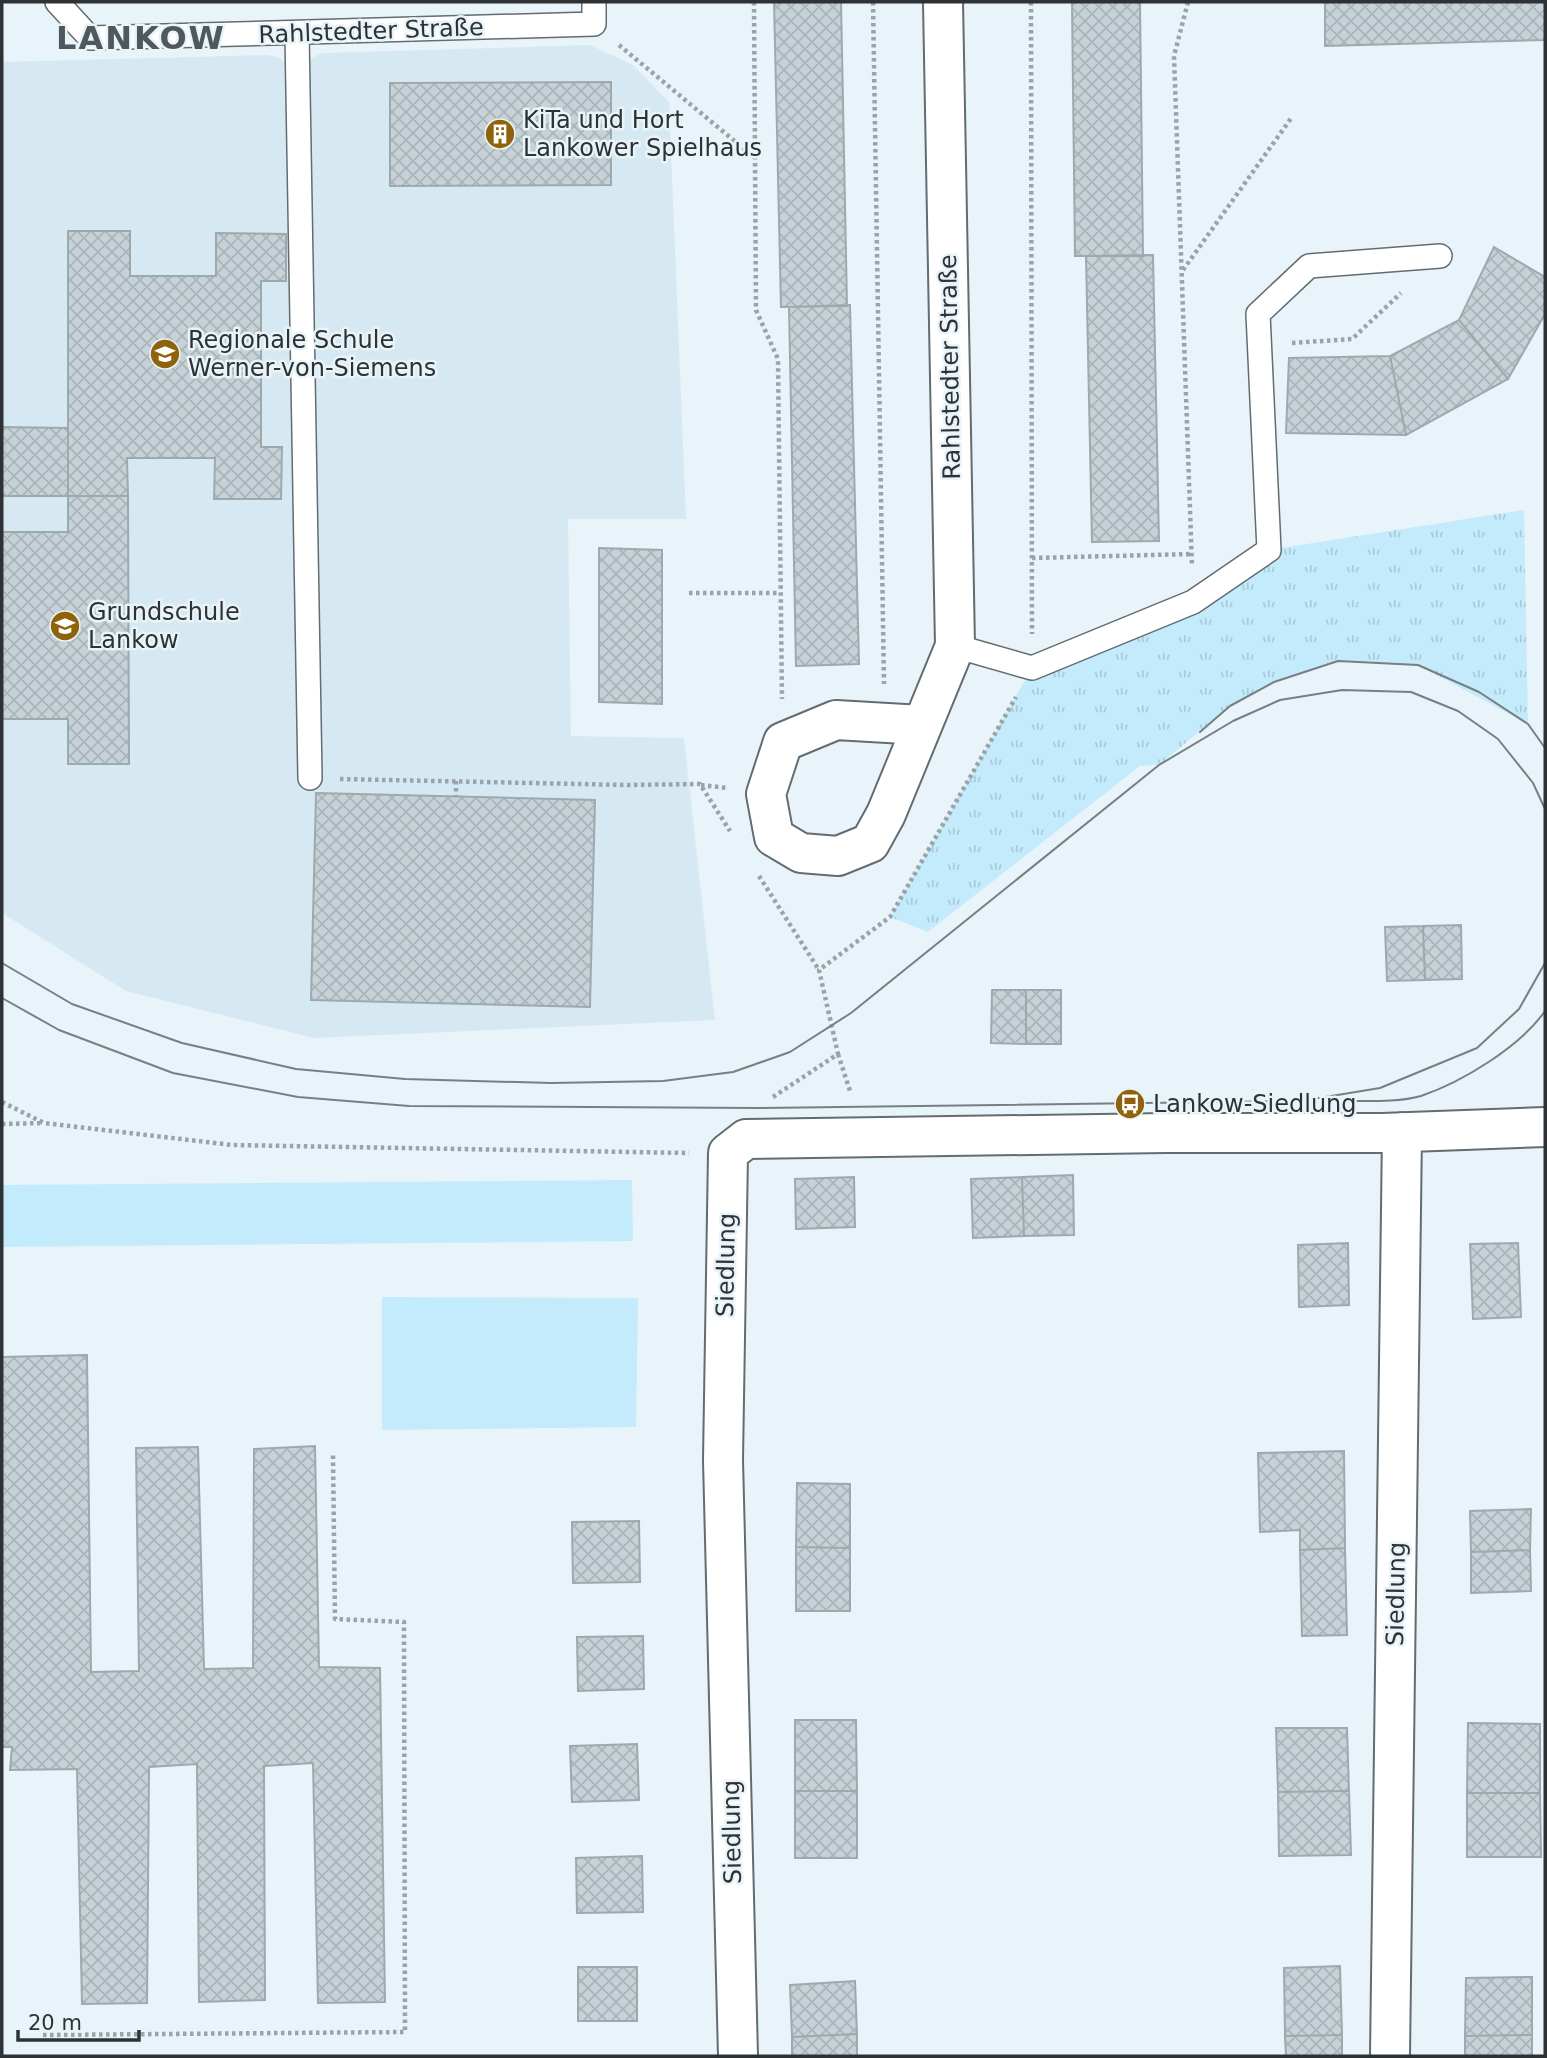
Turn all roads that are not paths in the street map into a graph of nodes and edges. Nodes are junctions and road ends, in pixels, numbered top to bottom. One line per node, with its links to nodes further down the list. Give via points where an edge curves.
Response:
1 (57, 2): 4 (lane, Rahlstedter Straße, via 90,38)
2 (943, 2): 6 (street, Rahlstedter Straße)
3 (594, 13): 4 (lane, Rahlstedter Straße)
4 (297, 34): 8 (lane)
5 (1440, 256): 6 (lane, via 1309,266 1258,314 1269,550 1193,602 1032,668)
6 (955, 646): 7 (street, Rahlstedter Straße)
7 (922, 725): 7 (street, Rahlstedter Straße, via 836,720 783,742 766,794 774,837 801,853 838,856 870,843)
8 (310, 778)
9 (1545, 1127): 10 (street)
10 (1402, 1132): 11 (street, Siedlung, via 746,1139 728,1153 723,1460); 12 (street, Siedlung)
11 (738, 2056)
12 (1390, 2056)

